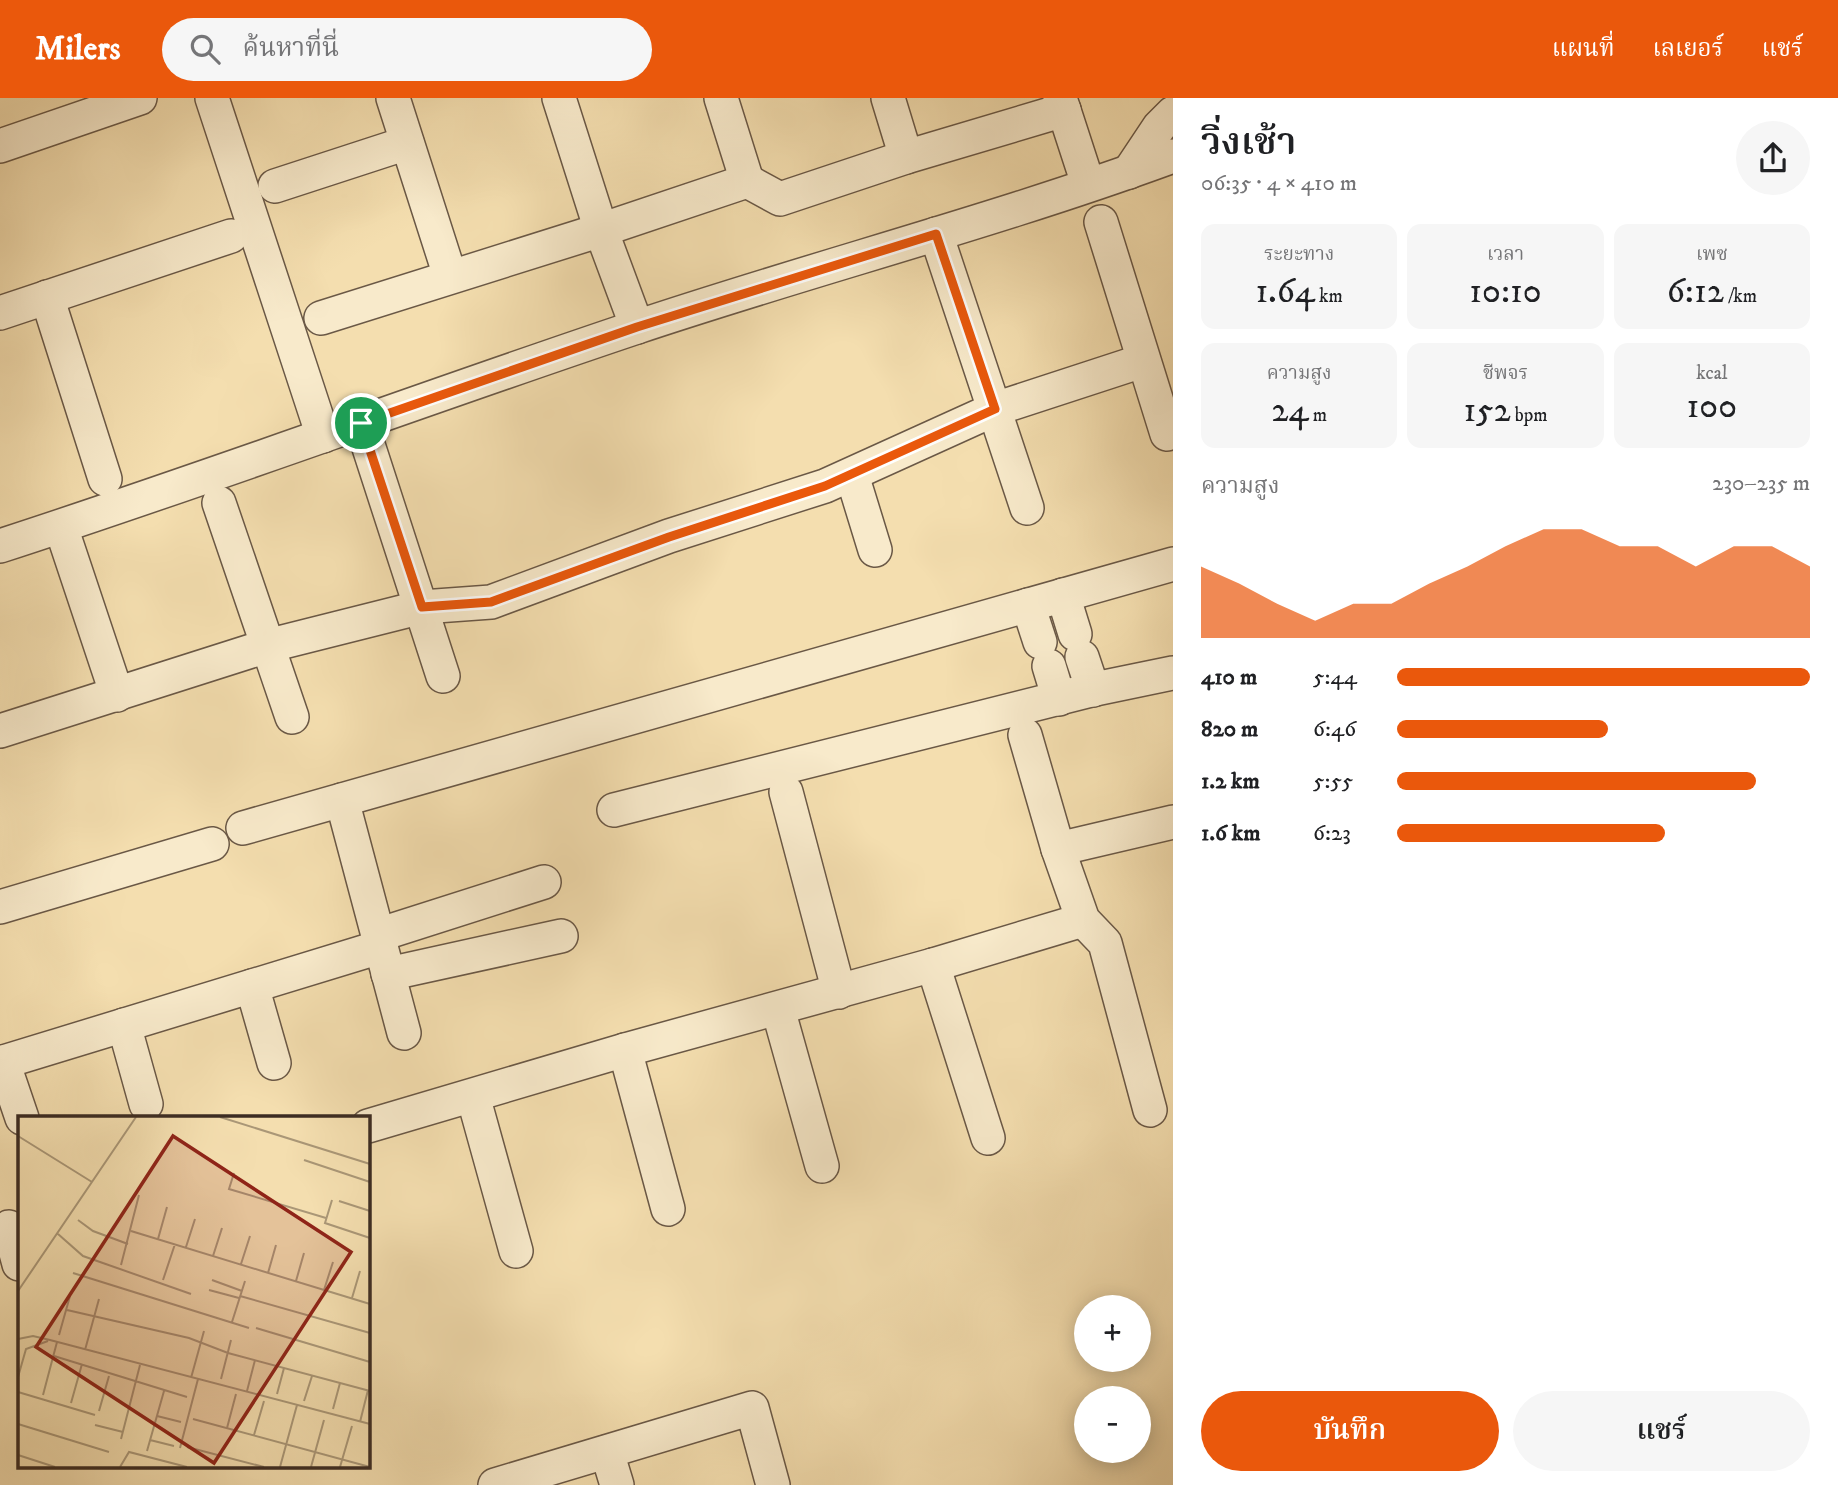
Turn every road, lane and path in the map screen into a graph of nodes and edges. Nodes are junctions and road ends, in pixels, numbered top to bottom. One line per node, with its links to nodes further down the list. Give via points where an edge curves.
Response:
1 (140, 98): 10 (street)
2 (212, 98): 30 (street)
3 (393, 98): 9 (street)
4 (559, 98): 18 (street)
5 (721, 98): 14 (street)
6 (888, 98): 12 (street)
7 (1062, 104): 12 (street); 15 (street)
8 (1173, 113): 13 (street)
9 (407, 143): 16 (street); 21 (street)
10 (0, 145)
11 (1173, 156): 13 (street)
12 (906, 157): 14 (street, via 780,199)
13 (1129, 172): 15 (street)
14 (747, 181): 18 (street)
15 (1088, 184): 19 (street)
16 (275, 186)
17 (1101, 222): 26 (street)
18 (601, 230): 21 (street); 25 (street)
19 (936, 234): 25 (street); 27 (street)
20 (231, 236): 22 (street)
21 (450, 276): 24 (street)
22 (47, 297): 23 (street); 32 (street)
23 (0, 313)
24 (321, 318)
25 (637, 327): 28 (street)
26 (1142, 361): 27 (street); 29 (street)
27 (995, 409): 31 (street); 34 (street)
28 (361, 423): 30 (street); 41 (street)
29 (1167, 433)
30 (324, 436): 35 (street)
31 (852, 475): 37 (street); 41 (street, via 491,602)
32 (104, 480)
33 (219, 503): 42 (street)
34 (1027, 508)
35 (61, 527): 36 (street); 46 (street)
36 (0, 546)
37 (875, 550)
38 (1173, 564): 39 (street)
39 (1063, 595): 40 (street); 45 (street)
40 (1028, 605): 47 (street); 52 (street)
41 (422, 607): 42 (street); 44 (street)
42 (267, 646): 46 (street); 48 (street)
43 (1173, 673): 45 (street)
44 (443, 676)
45 (1093, 690): 47 (street)
46 (117, 695): 49 (street)
47 (1059, 698): 53 (street)
48 (292, 717)
49 (0, 732)
50 (1025, 736): 57 (street)
51 (786, 792): 65 (street)
52 (341, 800): 55 (street); 62 (street)
53 (614, 810)
54 (1173, 822): 57 (street)
55 (243, 828)
56 (212, 844): 59 (street)
57 (1058, 849): 60 (street)
58 (544, 882): 62 (street)
59 (0, 908)
60 (1083, 920): 63 (street); 74 (street, via 1105,943)
61 (561, 936): 62 (street)
62 (382, 952): 64 (street); 68 (street)
63 (933, 965): 65 (street); 77 (street)
64 (252, 986): 67 (street); 71 (street)
65 (839, 992): 66 (street)
66 (778, 1009): 69 (street); 78 (street)
67 (124, 1025): 70 (street); 73 (street)
68 (404, 1033)
69 (625, 1050): 72 (street); 79 (street)
70 (2, 1062): 75 (street)
71 (274, 1063)
72 (473, 1096): 76 (street); 81 (street)
73 (146, 1104)
74 (1150, 1110)
75 (21, 1116)
76 (369, 1126)
77 (988, 1138)
78 (822, 1167)
79 (668, 1209)
80 (9, 1227): 82 (street)
81 (516, 1251)
82 (18, 1260)
83 (607, 1452): 84 (street); 85 (street); 86 (street, via 752,1408)
84 (495, 1485)
85 (617, 1485)
86 (773, 1485)

